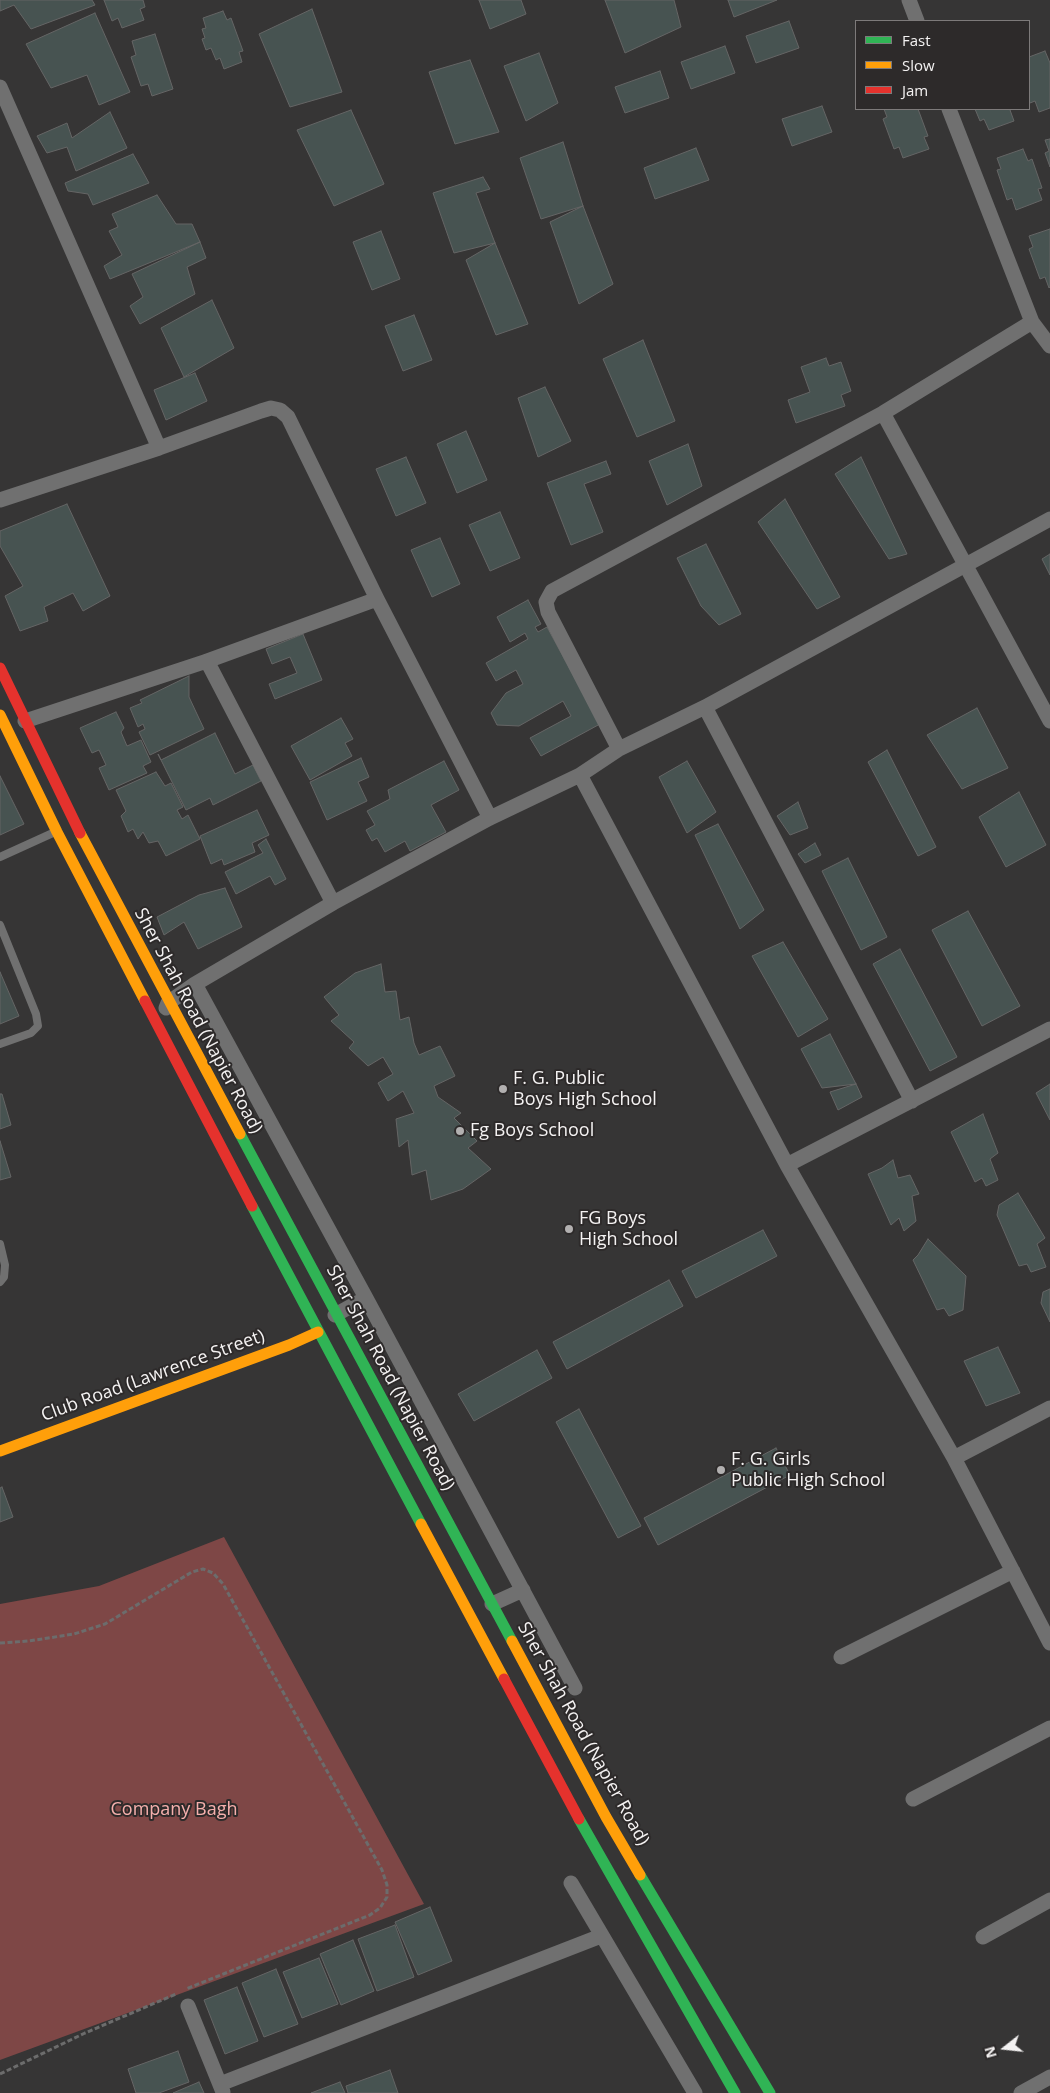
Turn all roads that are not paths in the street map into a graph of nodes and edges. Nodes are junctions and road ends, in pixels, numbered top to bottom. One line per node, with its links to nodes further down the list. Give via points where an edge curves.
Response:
1 (909, 0): 2 (street)
2 (917, 20)
3 (0, 87): 8 (street)
4 (949, 110): 5 (street)
5 (1032, 322): 6 (street); 7 (street)
6 (1050, 346)
7 (883, 413): 11 (street); 19 (street, via 552,591 546,602 548,612)
8 (159, 448): 9 (street); 12 (street, via 271,408 280,410 288,417)
9 (0, 500)
10 (1050, 519): 11 (street)
11 (965, 566): 15 (street); 18 (street)
12 (377, 600): 13 (street); 21 (street)
13 (207, 662): 17 (street); 24 (street)
14 (0, 668): 17 (main road, Sher Shah Road (Napier Road))
15 (705, 706): 19 (street); 31 (street)
16 (0, 715): 22 (main road, Sher Shah Road (Napier Road))
17 (25, 721): 27 (main road, Sher Shah Road (Napier Road))
18 (1050, 721)
19 (619, 750): 20 (street)
20 (580, 775): 21 (street); 32 (street)
21 (490, 818): 24 (street)
22 (57, 832): 23 (lane); 28 (main road, Sher Shah Road (Napier Road))
23 (0, 857)
24 (333, 903): 26 (street)
25 (0, 925): 30 (lane, via 38,1026 31,1034)
26 (195, 984): 27 (street); 35 (street)
27 (168, 1003): 28 (street); 36 (main road, Sher Shah Road (Napier Road))
28 (158, 1025): 37 (main road, Sher Shah Road (Napier Road))
29 (1050, 1029): 31 (street)
30 (0, 1044)
31 (912, 1101): 32 (street)
32 (787, 1165): 40 (street)
33 (0, 1244): 34 (lane, via 5,1265)
34 (0, 1282)
35 (366, 1298): 36 (street); 42 (street)
36 (335, 1315): 43 (main road, Sher Shah Road (Napier Road))
37 (318, 1332): 39 (main road, Club Road (Lawrence Street)); 57 (main road, Sher Shah Road (Napier Road), via 595,1849)
38 (1050, 1408): 40 (street)
39 (0, 1451)
40 (954, 1458): 41 (street)
41 (1013, 1571): 44 (street); 45 (street)
42 (523, 1590): 43 (street); 46 (street)
43 (492, 1604): 58 (main road, Sher Shah Road (Napier Road), via 606,1817)
44 (1050, 1643)
45 (842, 1657)
46 (576, 1688)
47 (1050, 1728): 48 (street)
48 (913, 1799)
49 (570, 1883): 51 (street)
50 (1050, 1900): 52 (street)
51 (601, 1936): 55 (street); 56 (street)
52 (983, 1937)
53 (188, 2006): 55 (street)
54 (1050, 2077): 59 (street)
55 (222, 2088)
56 (695, 2093)
57 (735, 2093)
58 (770, 2093)
59 (1021, 2093)

